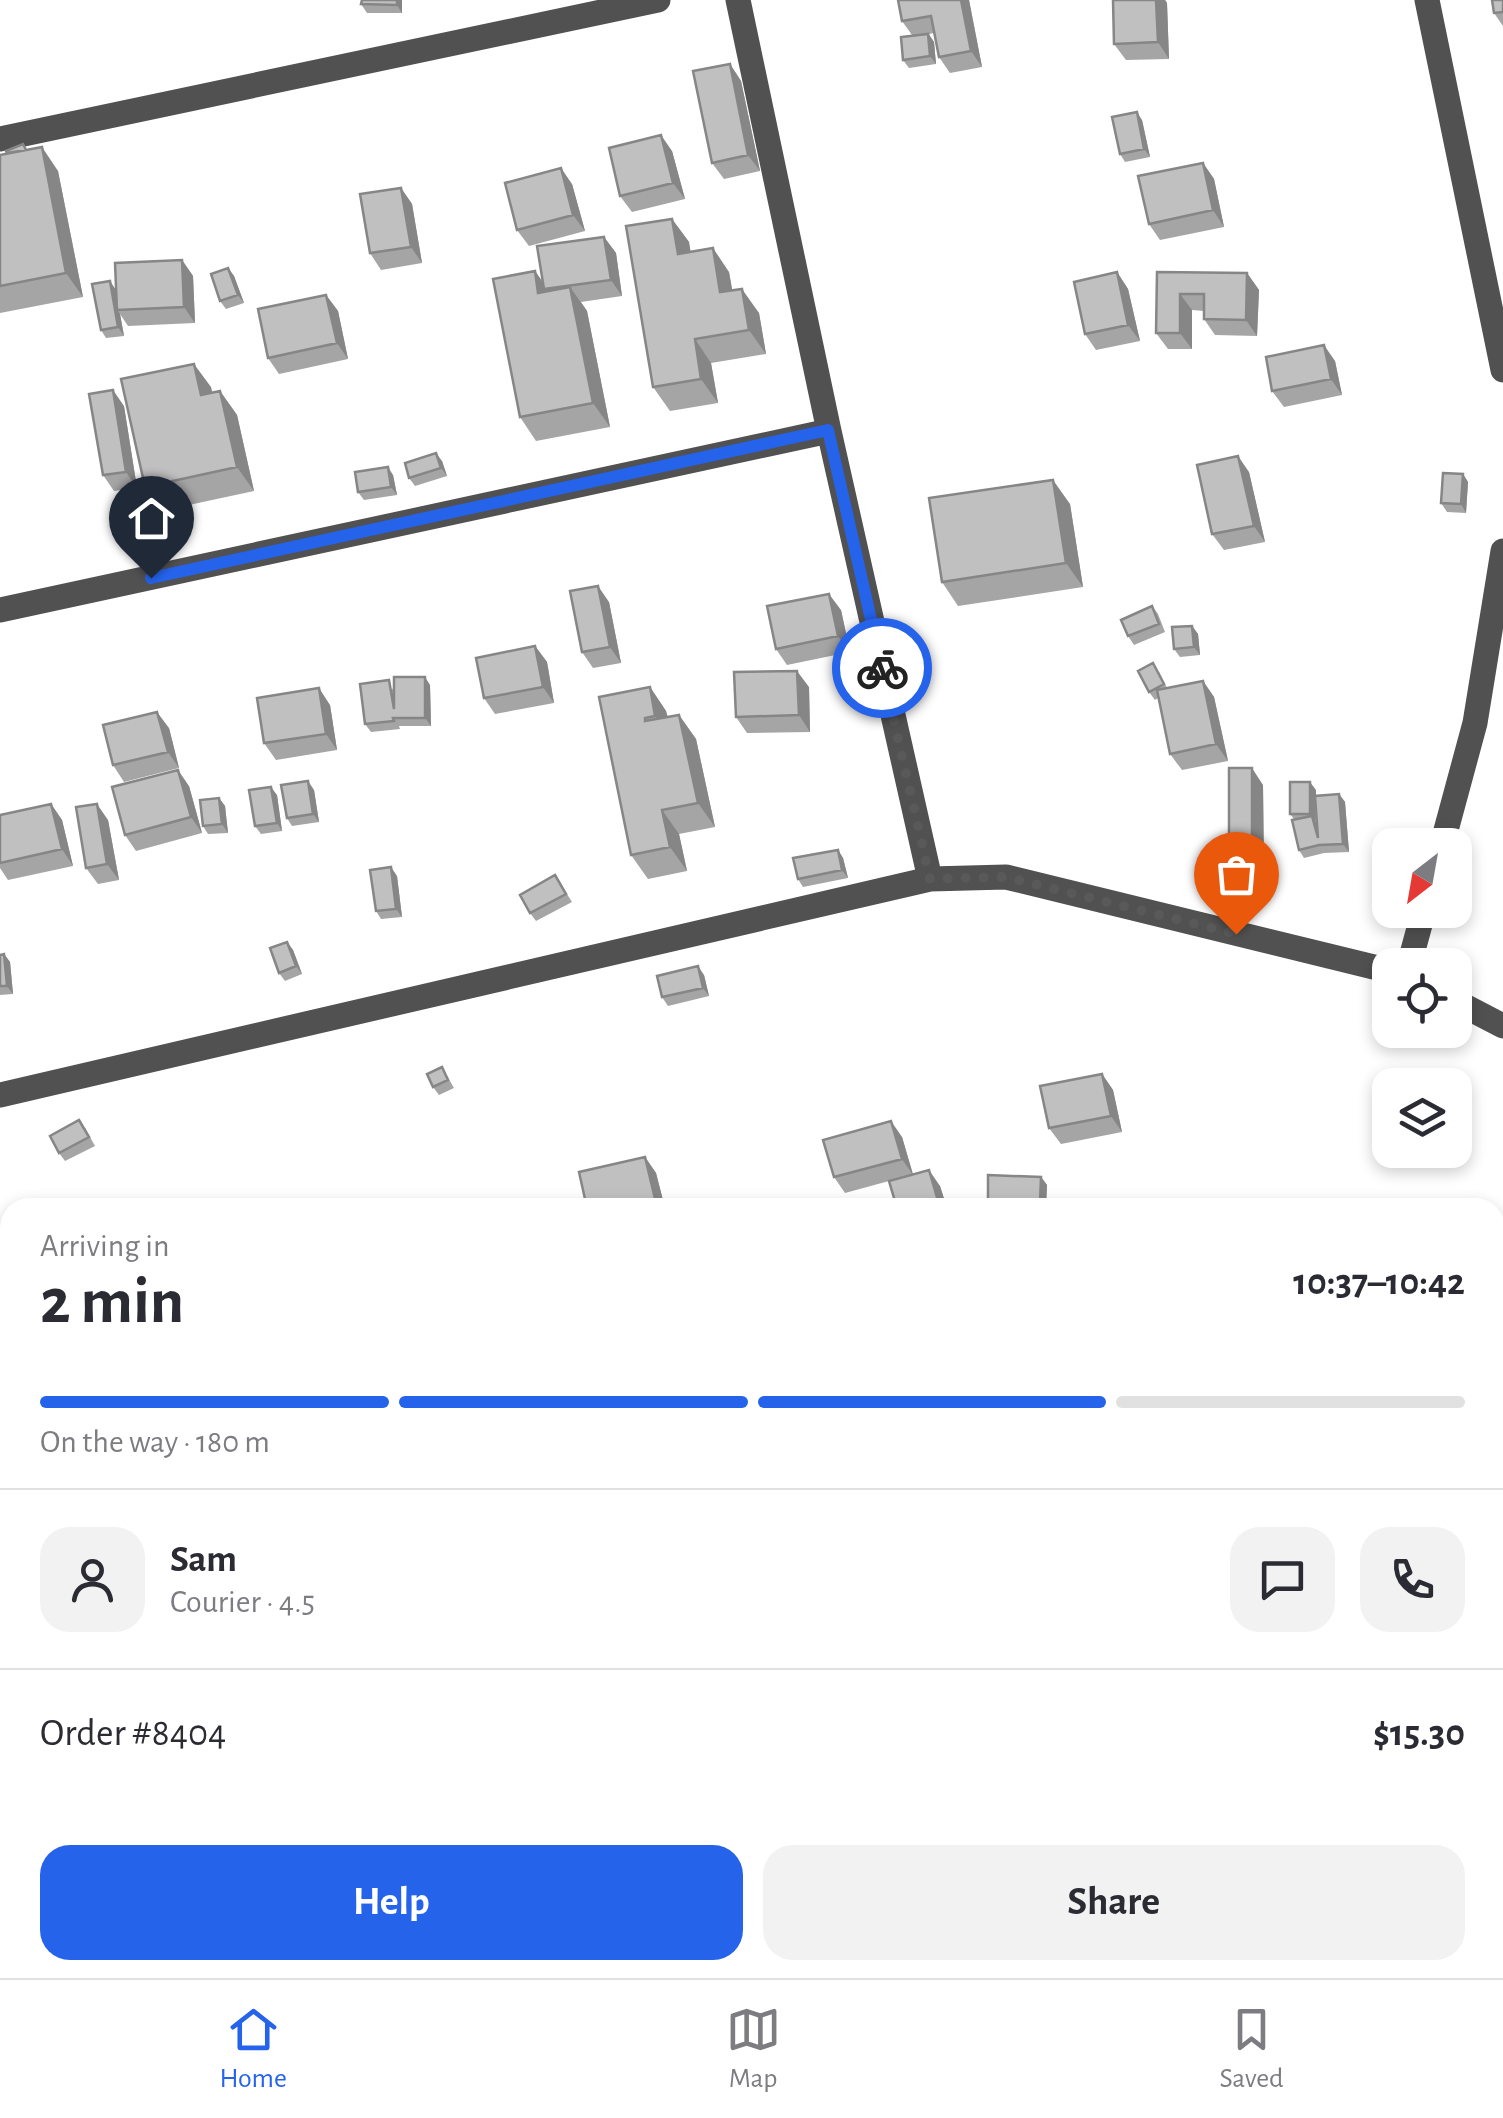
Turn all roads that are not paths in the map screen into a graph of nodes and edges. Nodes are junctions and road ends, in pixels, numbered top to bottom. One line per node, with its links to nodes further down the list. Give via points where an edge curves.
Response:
1 (658, 0): 4 (street)
2 (738, 0): 6 (street)
3 (1427, 0): 5 (street)
4 (0, 139)
5 (1503, 370)
6 (828, 430): 8 (street); 10 (street)
7 (1503, 551): 9 (street, via 1475,723)
8 (0, 610)
9 (1447, 828)
10 (930, 879): 11 (street, via 1006,877); 14 (street)
11 (1372, 967)
12 (1472, 1010): 13 (street)
13 (1503, 1026)
14 (0, 1094)

